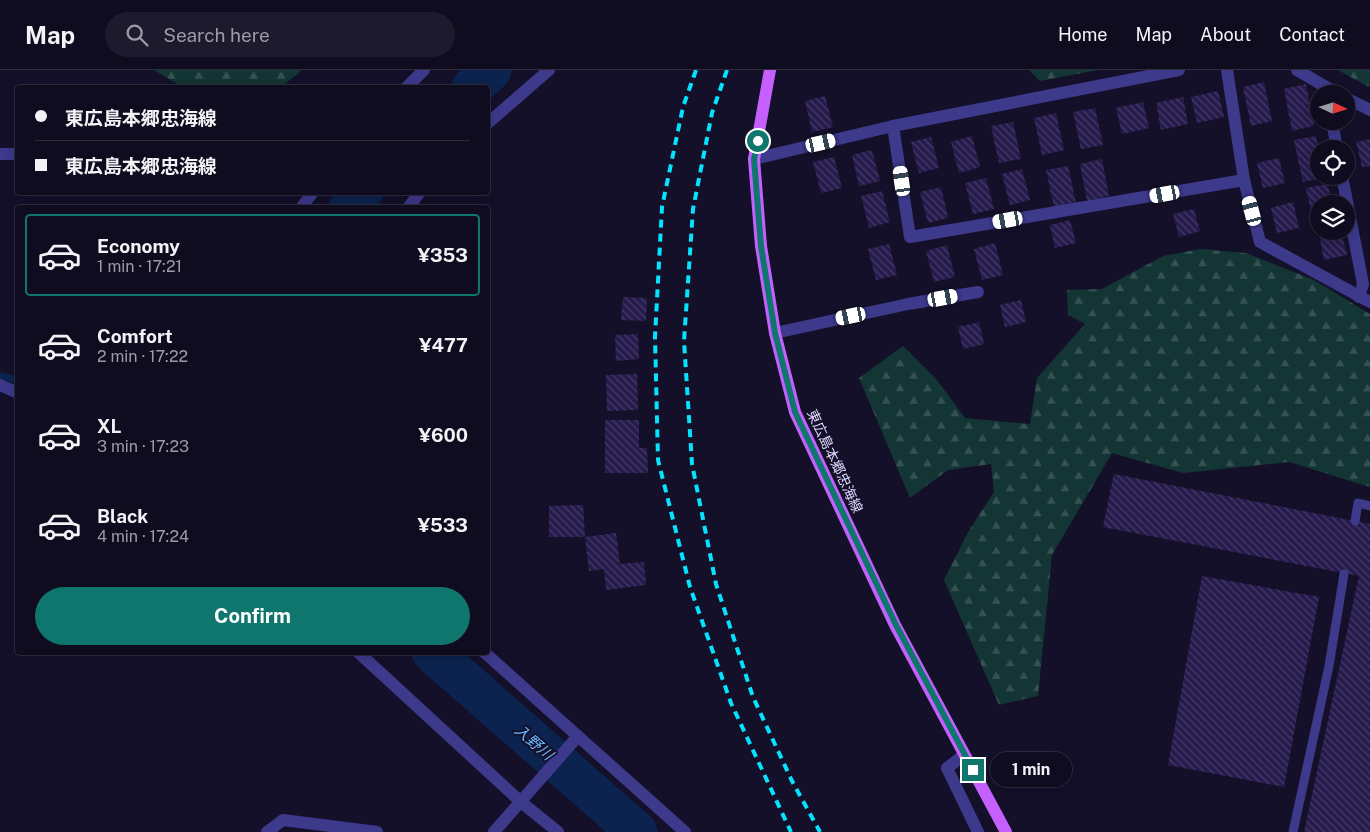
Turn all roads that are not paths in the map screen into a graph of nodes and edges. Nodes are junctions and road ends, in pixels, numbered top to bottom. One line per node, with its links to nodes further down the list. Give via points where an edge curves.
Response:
1 (424, 70): 7 (street)
2 (770, 70): 15 (main road, 東広島本郷忠海線)
3 (1178, 70): 12 (street)
4 (1227, 70): 16 (street)
5 (1297, 70): 8 (street)
6 (545, 71): 11 (street)
7 (409, 85)
8 (1320, 85)
9 (1355, 102): 10 (street)
10 (1370, 110)
11 (490, 121)
12 (893, 126): 15 (street); 16 (street, via 910,237)
13 (0, 154): 14 (street)
14 (15, 154)
15 (754, 159): 20 (main road, 東広島本郷忠海線, via 761,246)
16 (1244, 180): 19 (street, via 1260,242)
17 (1344, 185): 19 (street)
18 (978, 292): 20 (street)
19 (1364, 300)
20 (775, 333): 29 (main road, 東広島本郷忠海線, via 795,412 896,625)
21 (0, 385): 22 (street)
22 (15, 392)
23 (1370, 506): 24 (lane, via 1358,503)
24 (1355, 521)
25 (1344, 574): 38 (lane, via 1329,666)
26 (361, 655): 30 (street)
27 (487, 655): 28 (street)
28 (578, 736): 30 (street); 35 (street)
29 (964, 755): 36 (street, via 947,768); 37 (main road, 東広島本郷忠海線)
30 (525, 798): 33 (street); 34 (street)
31 (267, 832): 32 (street, via 283,820)
32 (377, 832)
33 (494, 832)
34 (558, 832)
35 (685, 832)
36 (978, 832)
37 (1006, 832)
38 (1293, 832)

